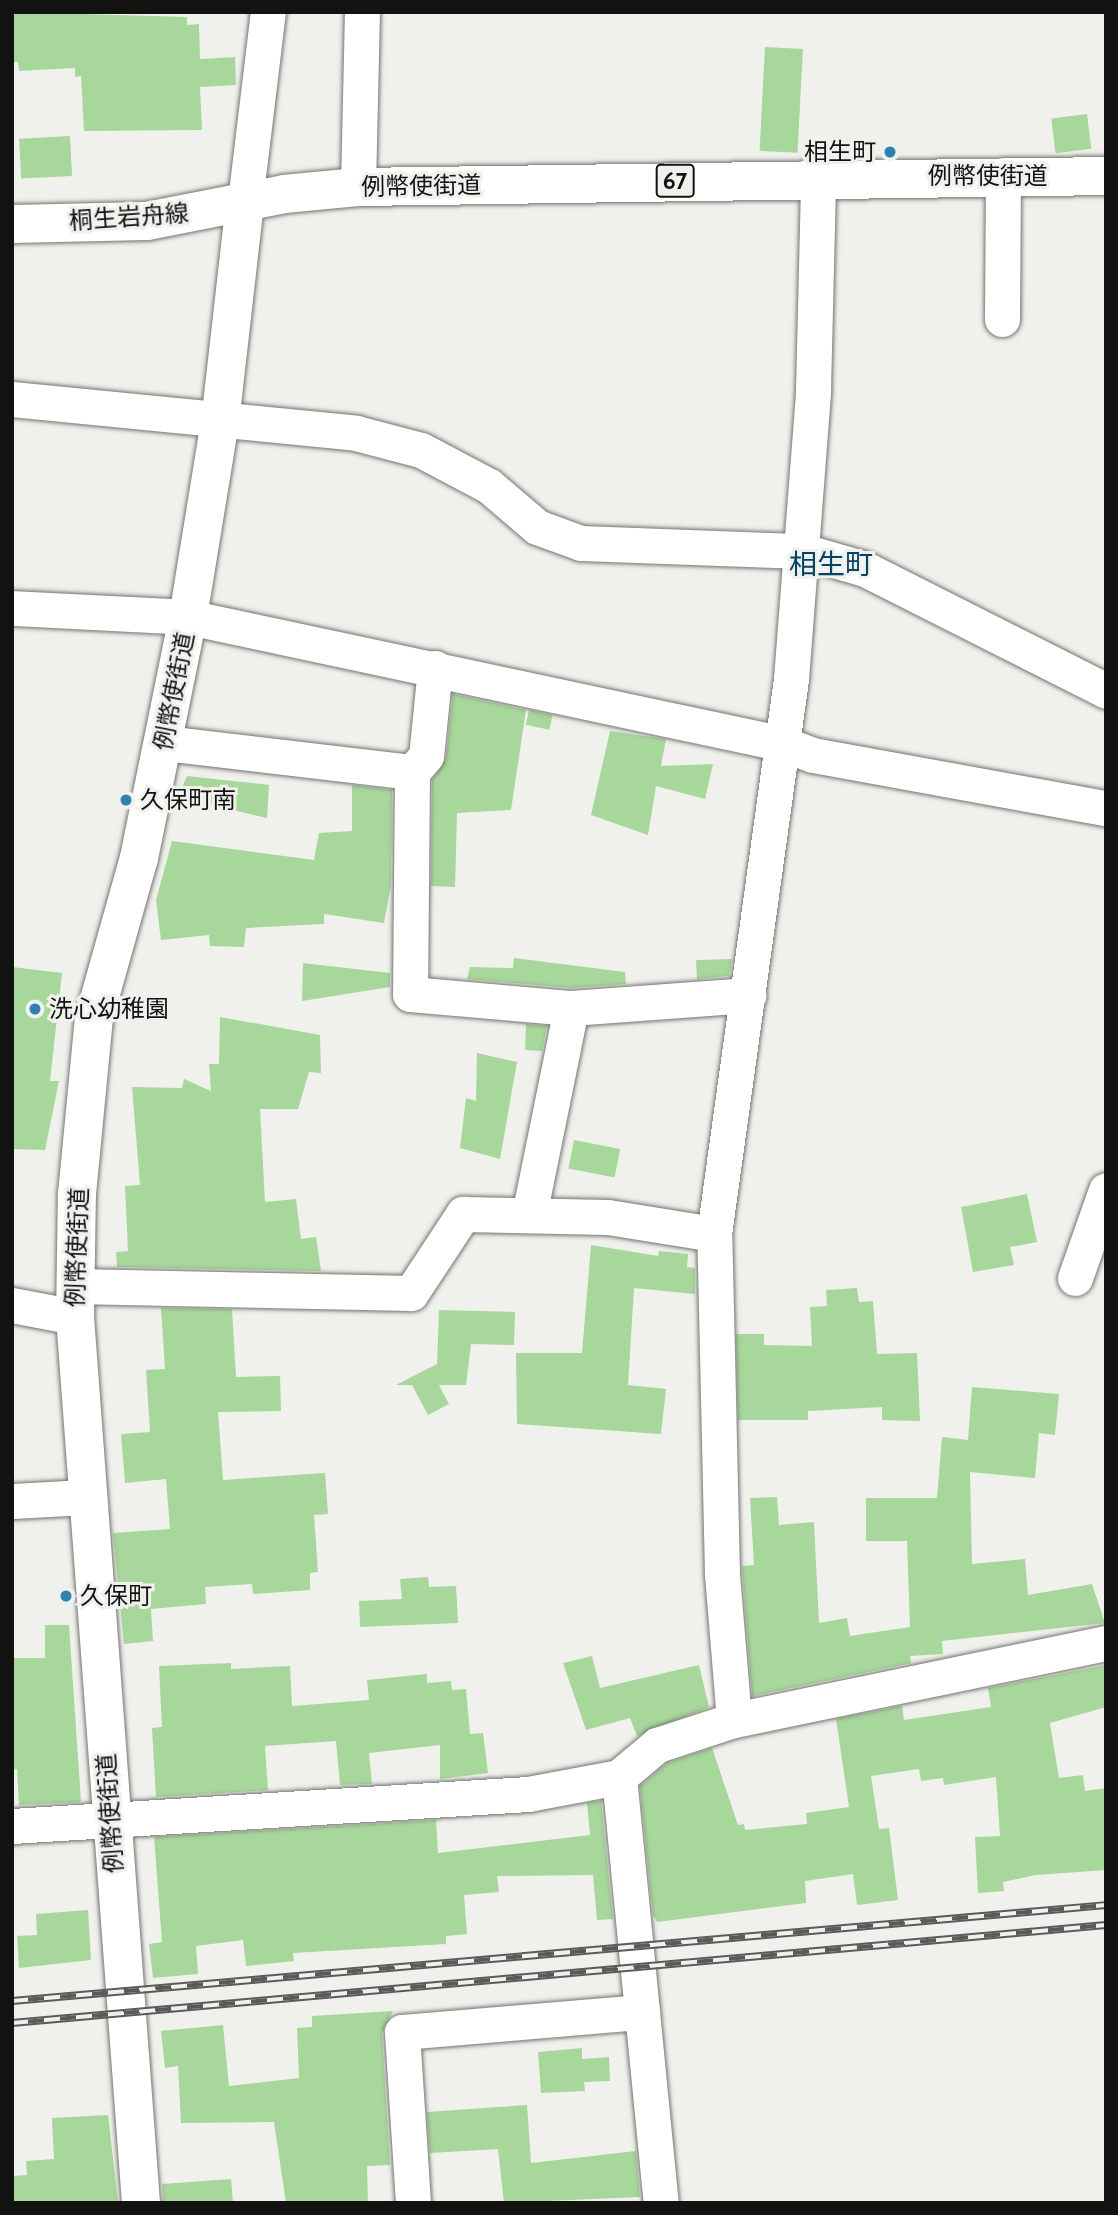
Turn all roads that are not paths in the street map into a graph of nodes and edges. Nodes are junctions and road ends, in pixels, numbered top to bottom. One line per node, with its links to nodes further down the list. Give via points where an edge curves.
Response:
1 (268, 12): 7 (street)
2 (362, 12): 6 (street)
3 (1003, 175): 4 (street, 例幣使街道 / 67); 5 (street, 例幣使街道 / 67); 9 (street)
4 (1106, 176)
5 (818, 178): 6 (street, 例幣使街道 / 67); 12 (street)
6 (358, 187): 7 (street, 例幣使街道 / 67)
7 (245, 201): 8 (street, 桐生岩舟線 / 67, via 147,221); 11 (street, 例幣使街道)
8 (12, 224)
9 (1002, 319)
10 (12, 399): 11 (street)
11 (220, 422): 12 (street, via 356,433 421,450 489,486 537,527 581,542); 14 (street, 例幣使街道)
12 (803, 551): 16 (street, via 866,569); 18 (street)
13 (12, 608): 14 (street)
14 (188, 617): 15 (street); 17 (street, 例幣使街道)
15 (435, 668): 18 (street); 19 (street, via 426,756)
16 (1106, 691)
17 (164, 743): 19 (street); 27 (street, 例幣使街道, via 94,1018 77,1194)
18 (784, 744): 20 (street, via 813,755); 21 (street)
19 (412, 772): 22 (street, via 410,994)
20 (1106, 808)
21 (749, 995): 22 (street); 25 (street)
22 (571, 1008): 24 (street)
23 (1106, 1190): 26 (street)
24 (529, 1215): 25 (street, via 608,1217); 27 (street, via 463,1214 411,1293)
25 (714, 1234): 32 (street, via 722,1574)
26 (1075, 1278)
27 (75, 1302): 28 (street); 29 (street, 例幣使街道)
28 (12, 1305)
29 (86, 1497): 30 (street); 34 (street, 例幣使街道)
30 (12, 1501)
31 (1106, 1643): 32 (street)
32 (734, 1720): 33 (street, via 657,1745)
33 (619, 1777): 34 (street, via 528,1794); 36 (street)
34 (111, 1819): 35 (street); 38 (street, 例幣使街道)
35 (12, 1826)
36 (642, 2012): 37 (street); 39 (street, via 402,2032)
37 (650, 2202)
38 (141, 2203)
39 (413, 2203)

